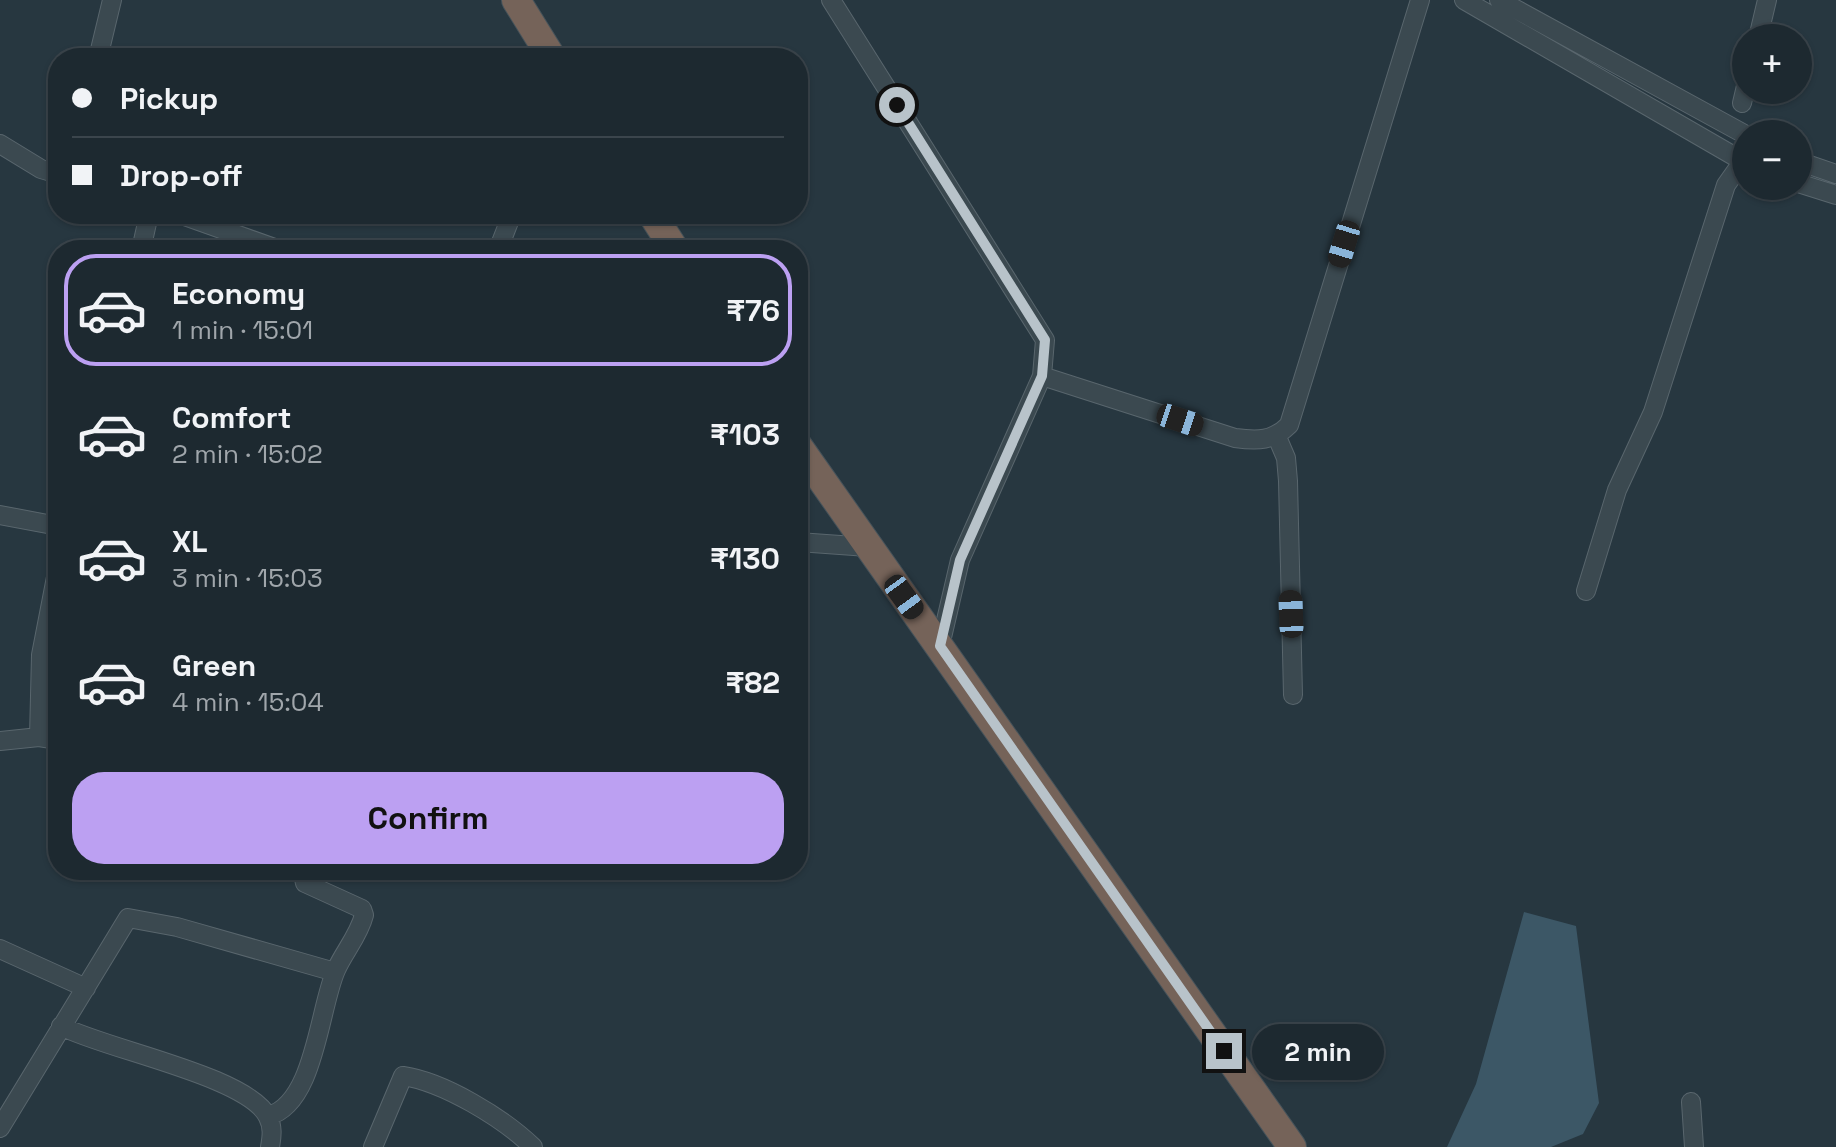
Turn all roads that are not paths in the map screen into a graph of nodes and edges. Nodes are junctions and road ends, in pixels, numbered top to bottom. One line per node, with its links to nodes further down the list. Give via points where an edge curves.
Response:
1 (112, 0): 9 (street)
2 (516, 0): 10 (highway)
3 (831, 0): 22 (street, via 1045,340)
4 (1420, 0): 23 (street, via 1289,425)
5 (1464, 0): 13 (street)
6 (1499, 0): 11 (street)
7 (1767, 0): 8 (street)
8 (1761, 24)
9 (100, 48)
10 (546, 48)
11 (1732, 127)
12 (0, 144): 15 (street)
13 (1732, 155)
14 (1812, 166): 16 (street)
15 (48, 171)
16 (1836, 174)
17 (1732, 177): 29 (street, via 1653,412 1617,490)
18 (1812, 187): 19 (street)
19 (1836, 195)
20 (207, 224): 21 (street)
21 (252, 240)
22 (1042, 376): 23 (street, via 1235,438); 31 (street, via 960,560)
23 (1277, 437): 32 (street, via 1288,481)
24 (808, 460): 28 (highway)
25 (0, 515): 26 (street)
26 (48, 524)
27 (808, 543): 28 (street)
28 (868, 547): 31 (highway)
29 (1586, 591)
30 (48, 619): 33 (street, via 41,655)
31 (940, 646): 47 (highway)
32 (1293, 695)
33 (39, 737): 34 (street); 35 (street)
34 (48, 738)
35 (0, 741)
36 (304, 880): 38 (street, via 362,909 364,915)
37 (0, 949): 39 (street)
38 (335, 972): 39 (street, via 128,918); 42 (street, via 299,1087 287,1107)
39 (86, 988): 40 (street)
40 (61, 1026): 42 (street, via 188,1070 257,1103); 43 (street)
41 (1691, 1102): 48 (street)
42 (268, 1116): 44 (street)
43 (0, 1128)
44 (270, 1147)
45 (373, 1147): 46 (street, via 403,1076 488,1112)
46 (533, 1147)
47 (1292, 1147)
48 (1694, 1147)

